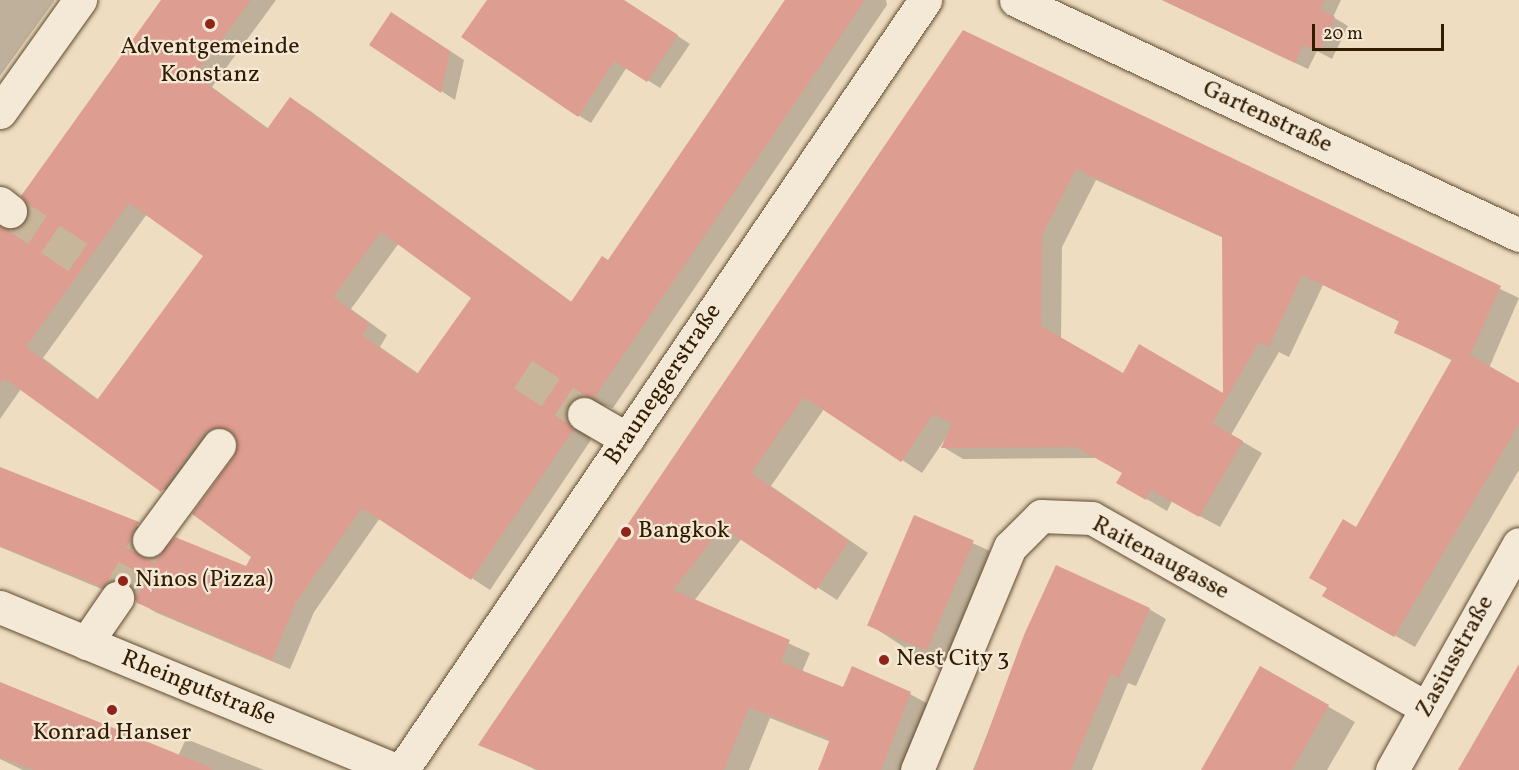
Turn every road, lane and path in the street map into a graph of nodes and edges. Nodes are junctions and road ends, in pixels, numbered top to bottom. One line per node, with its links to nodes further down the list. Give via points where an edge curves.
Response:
1 (80, 0): 4 (street)
2 (925, 0): 7 (street, Brauneggerstraße)
3 (1016, 0): 5 (street, Gartenstraße)
4 (0, 112)
5 (1519, 235)
6 (584, 414): 7 (street)
7 (627, 439): 16 (street, Brauneggerstraße)
8 (219, 445): 9 (street)
9 (149, 540)
10 (1519, 544): 14 (street, Zasiusstraße)
11 (117, 598): 13 (street)
12 (0, 607): 13 (street, Rheingutstraße)
13 (86, 643): 15 (street, Rheingutstraße)
14 (1427, 708): 17 (street, Raitenaugasse, via 1092,518 1041,516 1010,547); 18 (street, Zasiusstraße)
15 (396, 770)
16 (402, 770)
17 (917, 770)
18 (1392, 770)

